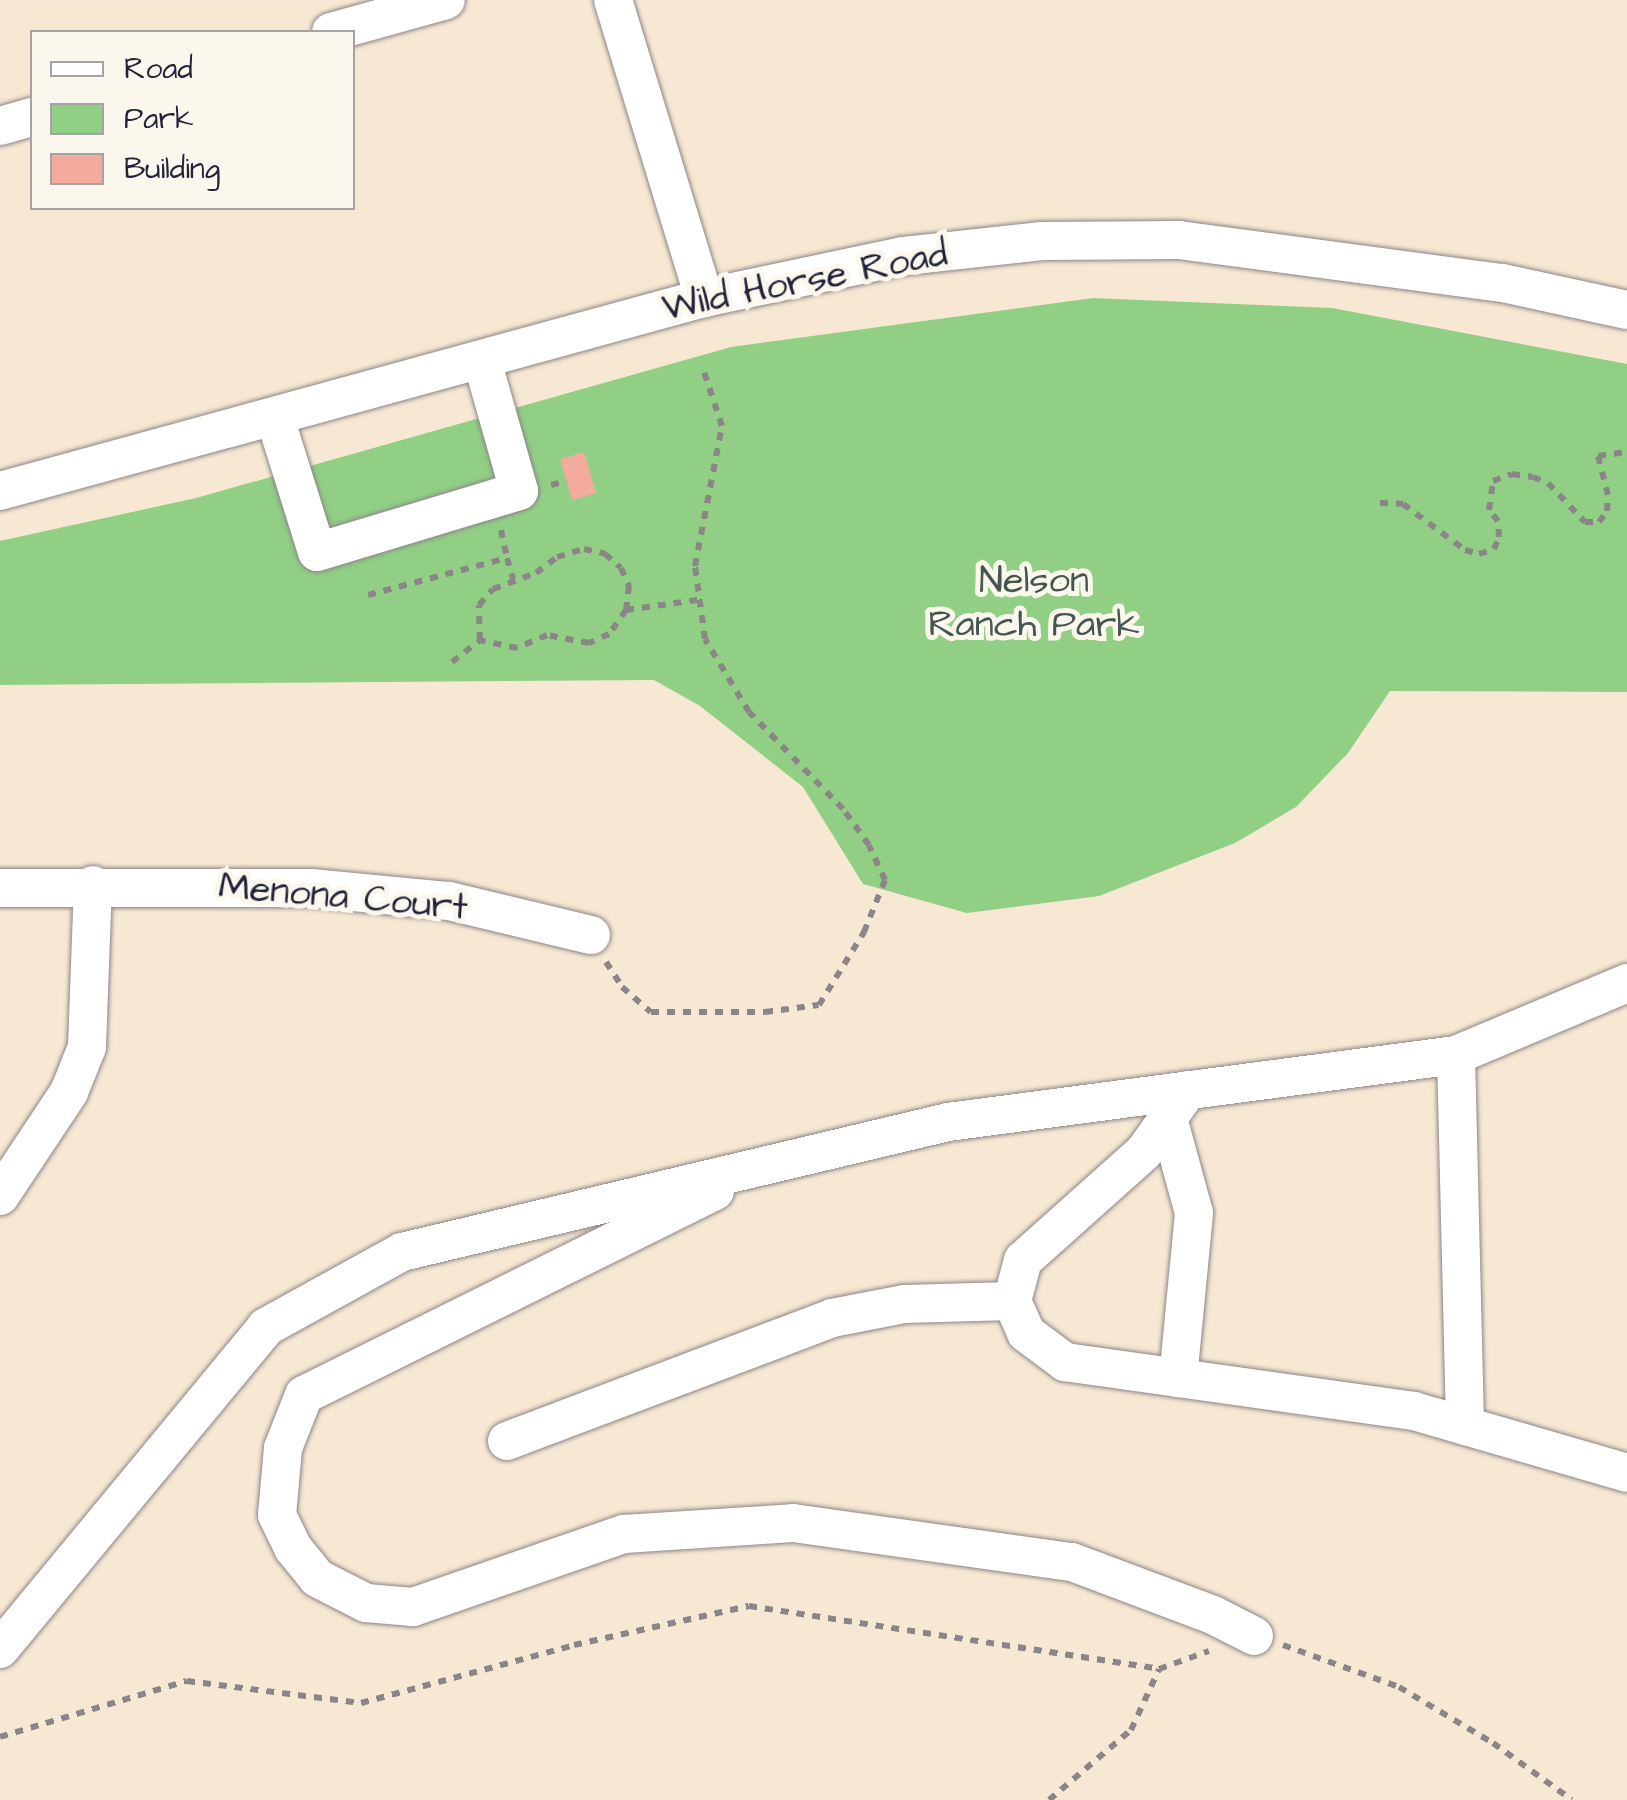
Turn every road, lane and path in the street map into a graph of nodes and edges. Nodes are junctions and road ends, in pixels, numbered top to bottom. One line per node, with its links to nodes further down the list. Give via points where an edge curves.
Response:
1 (446, 0): 3 (street)
2 (613, 0): 6 (street)
3 (338, 30)
4 (30, 118): 5 (street)
5 (0, 126)
6 (704, 298): 7 (street, Wild Horse Road, via 904,256 1042,241 1180,240 1503,282); 8 (street, Wild Horse Road)
7 (1627, 310)
8 (482, 360): 10 (street, Wild Horse Road); 10 (street, via 519,492 317,552)
9 (702, 369): 16 (path, via 722,426 700,525)
10 (275, 418): 12 (street, Wild Horse Road)
11 (1627, 452): 13 (path, via 1598,456 1608,495 1599,522 1585,522 1548,483 1533,477 1512,474 1493,481 1489,510 1499,537 1494,550 1478,554 1402,504)
12 (0, 491)
13 (1380, 502)
14 (514, 579): 15 (path, via 507,558); 17 (path, via 584,549 605,554 629,586); 18 (path, via 493,588 480,605)
15 (368, 595)
16 (697, 600): 17 (path); 22 (path, via 705,639 726,678 749,712 843,809 885,880 864,932 819,1005 651,1012 622,987)
17 (626, 610): 18 (path, via 609,634 588,643 548,636 518,648)
18 (480, 640): 19 (path)
19 (452, 662)
20 (93, 885): 21 (street, Menona Court); 22 (street, Menona Court, via 311,888 429,899); 27 (street, via 88,1047 69,1092)
21 (0, 888)
22 (591, 935)
23 (1627, 983): 24 (street)
24 (1456, 1055): 25 (street); 30 (street)
25 (1178, 1104): 26 (street, via 948,1122); 28 (street, via 1144,1152 1023,1260); 29 (street, via 1194,1213)
26 (723, 1176): 33 (street, via 714,1194 304,1395 283,1448 278,1515 317,1578 366,1604 413,1608 624,1534 793,1522 1072,1562); 34 (street, via 402,1252 266,1326)
27 (0, 1196)
28 (1012, 1301): 29 (street, via 1026,1333 1065,1362); 31 (street, via 904,1304 832,1318)
29 (1178, 1378): 30 (street, via 1414,1411)
30 (1465, 1426): 32 (street)
31 (507, 1441)
32 (1627, 1473)
33 (1254, 1636): 35 (path); 38 (path, via 1400,1687)
34 (0, 1649)
35 (1160, 1669): 36 (path, via 748,1606 360,1704 187,1680); 37 (path, via 1131,1730)
36 (0, 1736)
37 (1048, 1800)
38 (1572, 1800)

